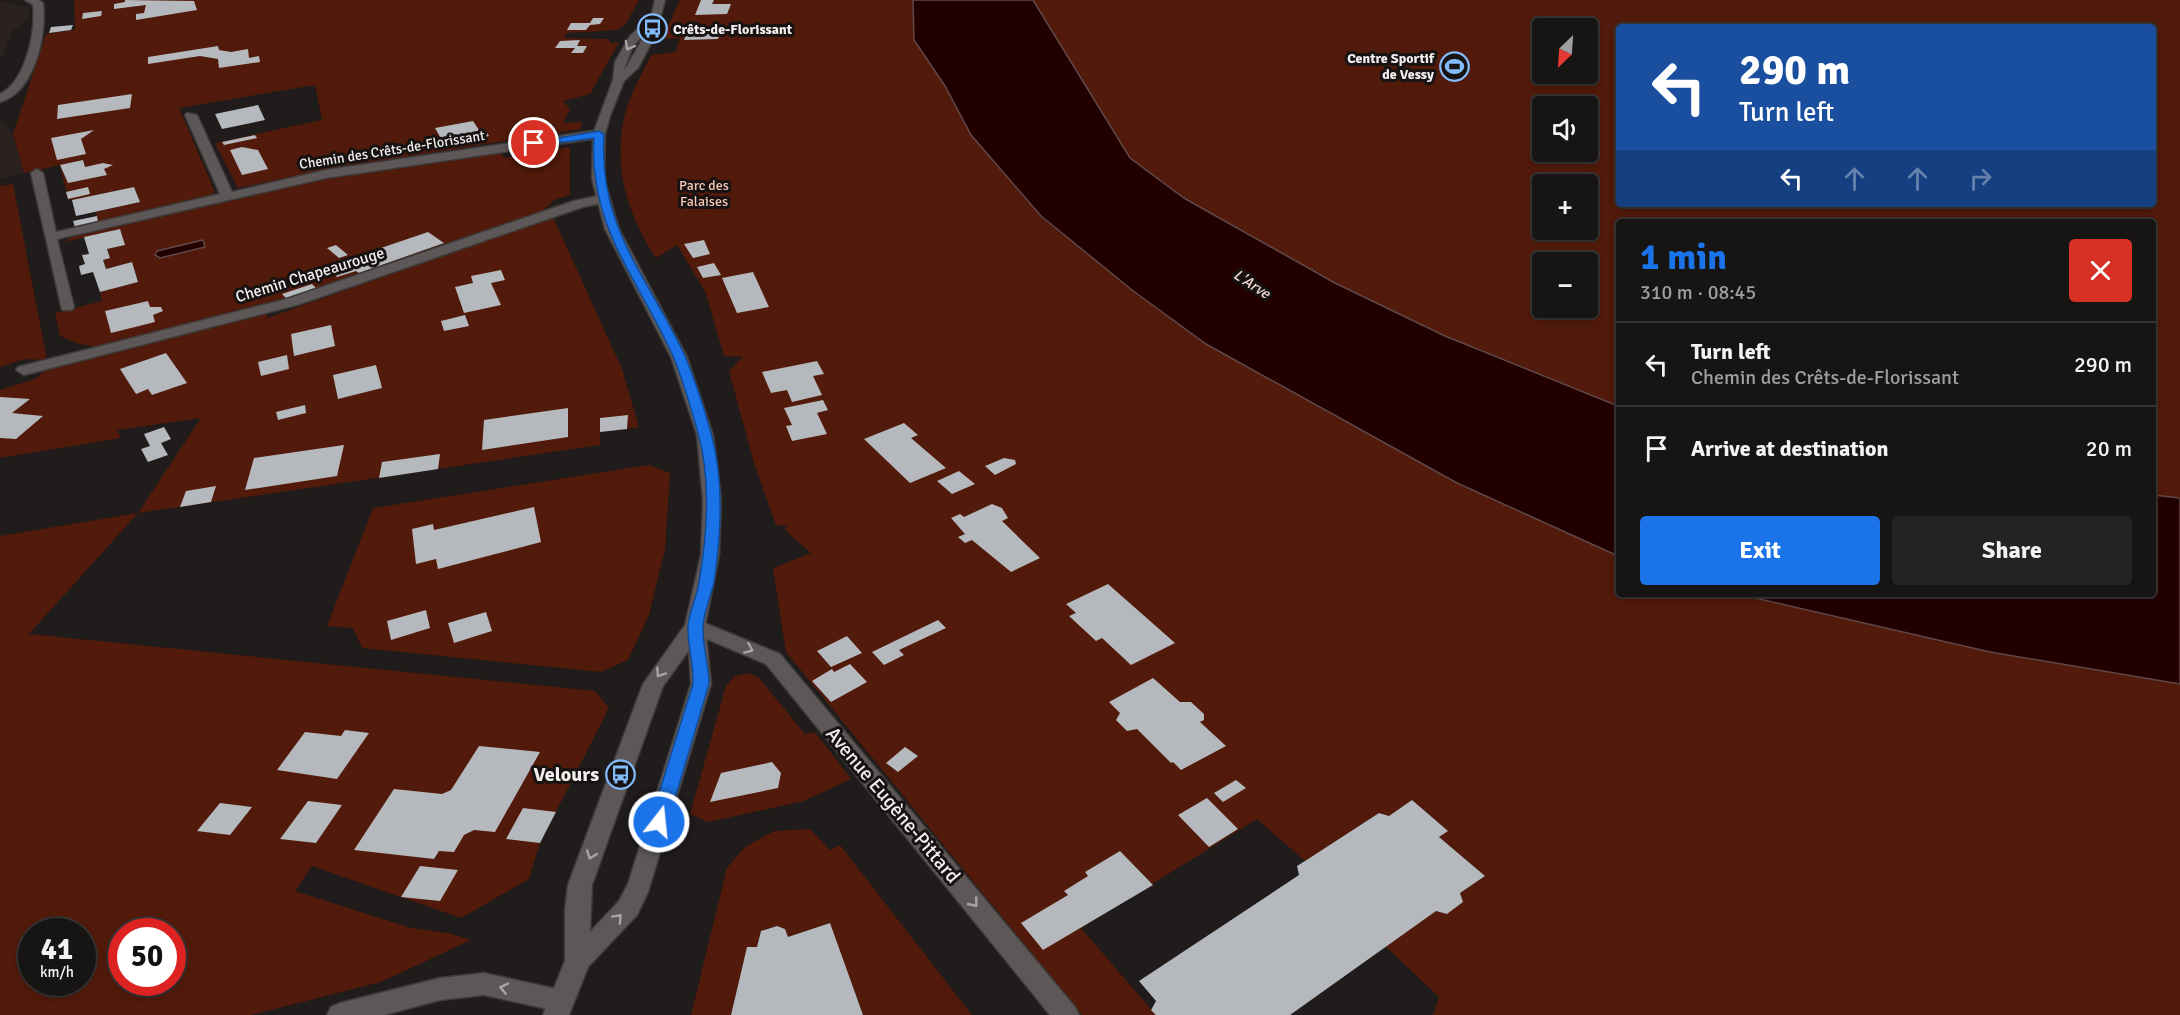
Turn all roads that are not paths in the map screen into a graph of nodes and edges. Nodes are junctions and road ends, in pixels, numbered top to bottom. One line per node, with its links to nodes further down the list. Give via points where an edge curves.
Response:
1 (30, 0): 3 (street, via 38,3 41,15 36,39 16,90)
2 (660, 0): 5 (street, via 651,34 632,68 619,80)
3 (0, 99)
4 (191, 115): 7 (street)
5 (599, 134): 7 (street, Chemin des Crêts-de-Florissant, via 326,174); 8 (street, via 597,165)
6 (37, 173): 9 (street)
7 (227, 196): 9 (street, Chemin des Crêts-de-Florissant)
8 (602, 199): 11 (street, Chemin Chapeaurouge, via 292,303); 12 (street, via 620,245 679,357 705,435 711,469 712,527 706,583)
9 (50, 237): 10 (street)
10 (67, 307)
11 (24, 370)
12 (695, 626): 13 (street, one-way to 13, via 653,684 580,885 576,909); 13 (street, one-way to 12, via 628,908 640,885 701,684); 16 (street, Avenue Eugène-Pittard, one-way to 16, via 773,659)
13 (578, 961): 14 (street)
14 (559, 1008): 15 (street, one-way to 15, via 484,984 440,989)
15 (340, 1015)
16 (1066, 1015)

